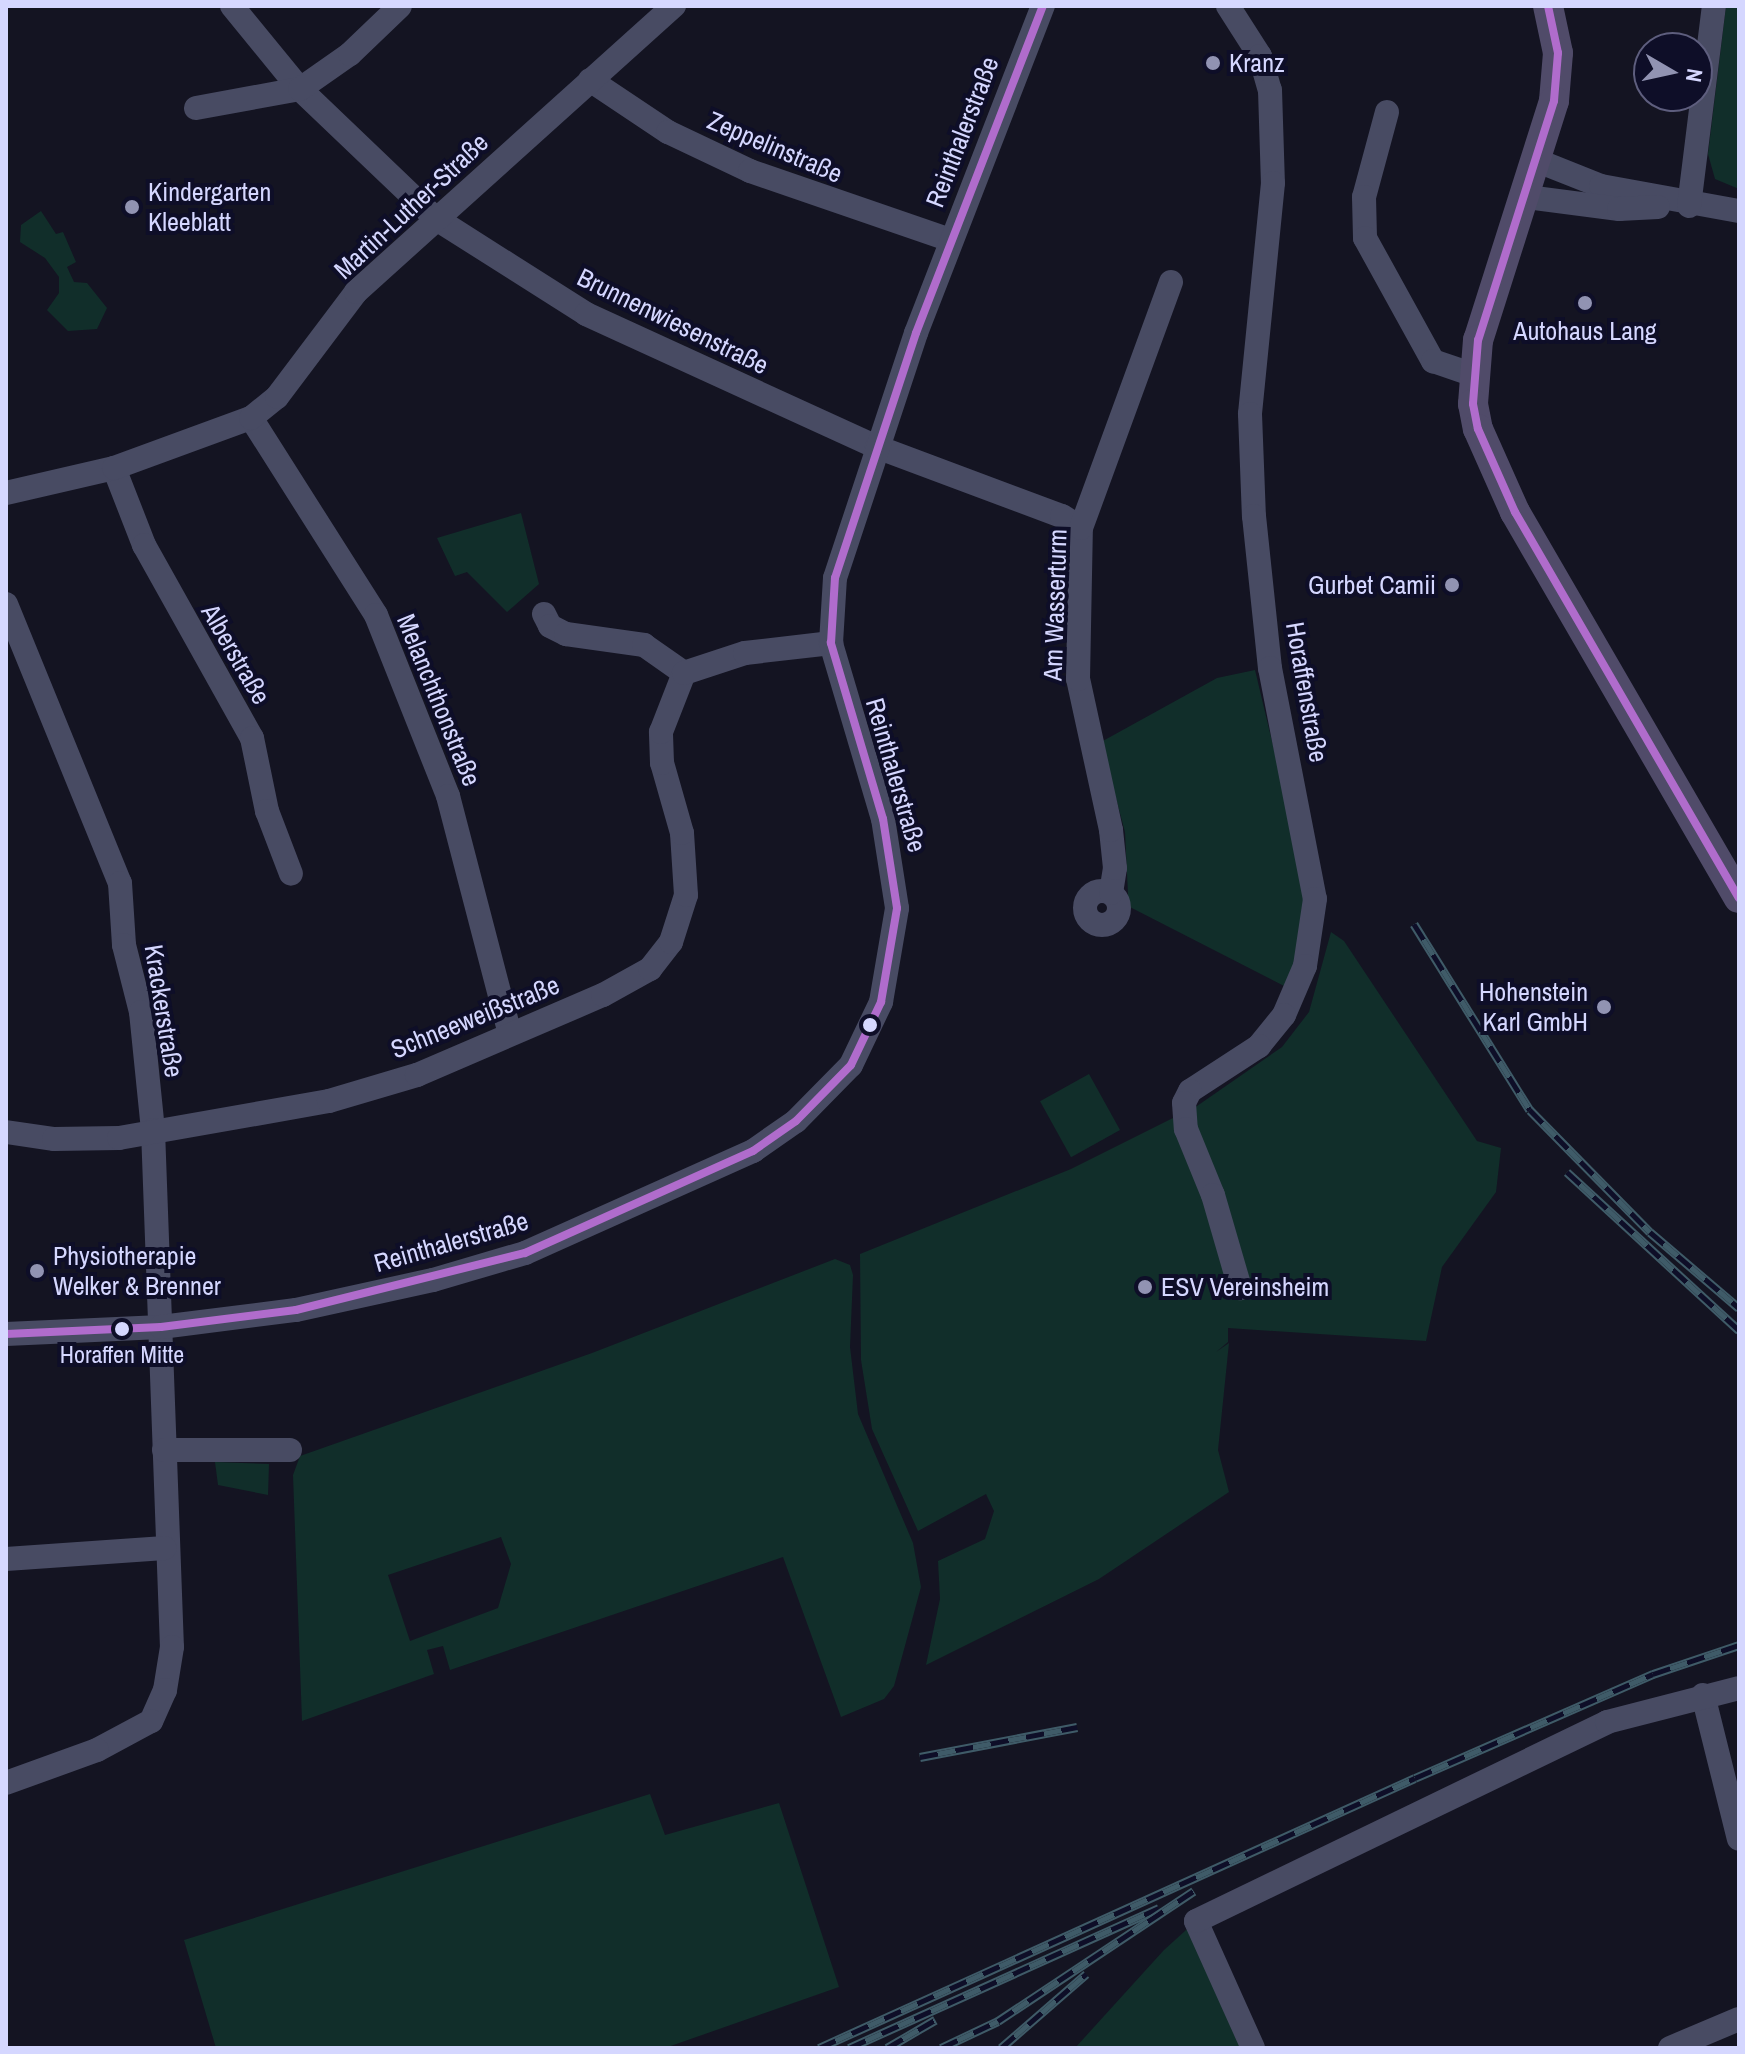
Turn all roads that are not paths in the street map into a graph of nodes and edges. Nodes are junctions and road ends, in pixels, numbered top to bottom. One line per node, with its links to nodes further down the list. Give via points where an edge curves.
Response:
1 (232, 6): 9 (street, Brunnenwiesenstraße)
2 (400, 6): 9 (street, via 350,54)
3 (674, 6): 8 (street, Martin-Luther-Straße)
4 (1043, 6): 17 (street, Reinthalerstraße)
5 (1228, 6): 35 (street, Horaffenstraße, via 1260,56 1270,90 1273,183 1250,414 1254,516 1270,668 1315,899 1305,966 1284,1015 1259,1046 1190,1091 1184,1103 1186,1129 1213,1195)
6 (1548, 6): 12 (main road, via 1558,53 1557,80)
7 (1714, 6): 14 (street)
8 (590, 80): 16 (street, Martin-Luther-Straße); 17 (street, Zeppelinstraße, via 668,132 750,171)
9 (300, 89): 10 (street); 16 (street, Brunnenwiesenstraße)
10 (196, 108)
11 (1387, 112): 19 (street, via 1364,197 1365,238 1433,361)
12 (1538, 161): 13 (main road); 14 (street, via 1601,186)
13 (1527, 197): 14 (street, via 1619,209); 19 (main road, via 1487,305)
14 (1689, 206): 15 (street)
15 (1739, 211)
16 (435, 218): 20 (street, Martin-Luther-Straße, via 356,292 277,397); 21 (street, Brunnenwiesenstraße, via 586,314)
17 (950, 240): 21 (street, Reinthalerstraße)
18 (1171, 282): 24 (street, Am Wasserturm)
19 (1474, 375): 31 (main road, via 1478,429 1515,512)
20 (251, 418): 22 (street, Martin-Luther-Straße); 32 (street, Melanchthonstraße, via 382,629 448,796)
21 (877, 447): 24 (street, Brunnenwiesenstraße, via 1062,516); 27 (street, Reinthalerstraße, via 835,578)
22 (114, 468): 23 (street, Martin-Luther-Straße); 29 (street, Alberstraße, via 144,545 252,738 267,811)
23 (6, 493)
24 (1081, 528): 30 (street, Am Wasserturm, via 1078,679 1111,830)
25 (6, 604): 33 (street, Krackerstraße, via 120,883 124,945 141,1012)
26 (544, 614): 28 (street, via 550,626 566,634 644,645)
27 (831, 643): 28 (street, via 745,653); 36 (street, Reinthalerstraße, via 883,819 897,908 873,1026 851,1065 827,1092 753,1151 525,1253 296,1310)
28 (684, 673): 32 (street, Schneeweißstraße, via 661,732 662,763 687,862 683,907 671,942 650,969 603,995)
29 (291, 874)
30 (1111, 893)
31 (1739, 898)
32 (509, 1031): 33 (street, Schneeweißstraße, via 417,1075 329,1101)
33 (153, 1130): 34 (street, Schneeweißstraße, via 93,1138); 36 (street, Krackerstraße)
34 (6, 1132)
35 (1240, 1288)
36 (161, 1327): 37 (street, Reinthalerstraße); 38 (street, Krackerstraße)
37 (6, 1334)
38 (164, 1450): 39 (street); 40 (street, Krackerstraße)
39 (290, 1450)
40 (165, 1548): 41 (street); 44 (street, Krackerstraße, via 172,1647 165,1690 151,1721 97,1750)
41 (6, 1559)
42 (1739, 1688): 43 (street)
43 (1703, 1695): 45 (street); 47 (street, via 1607,1722 1196,1921)
44 (6, 1783)
45 (1739, 1839)
46 (1739, 2019): 48 (street)
47 (1253, 2048)
48 (1670, 2048)

